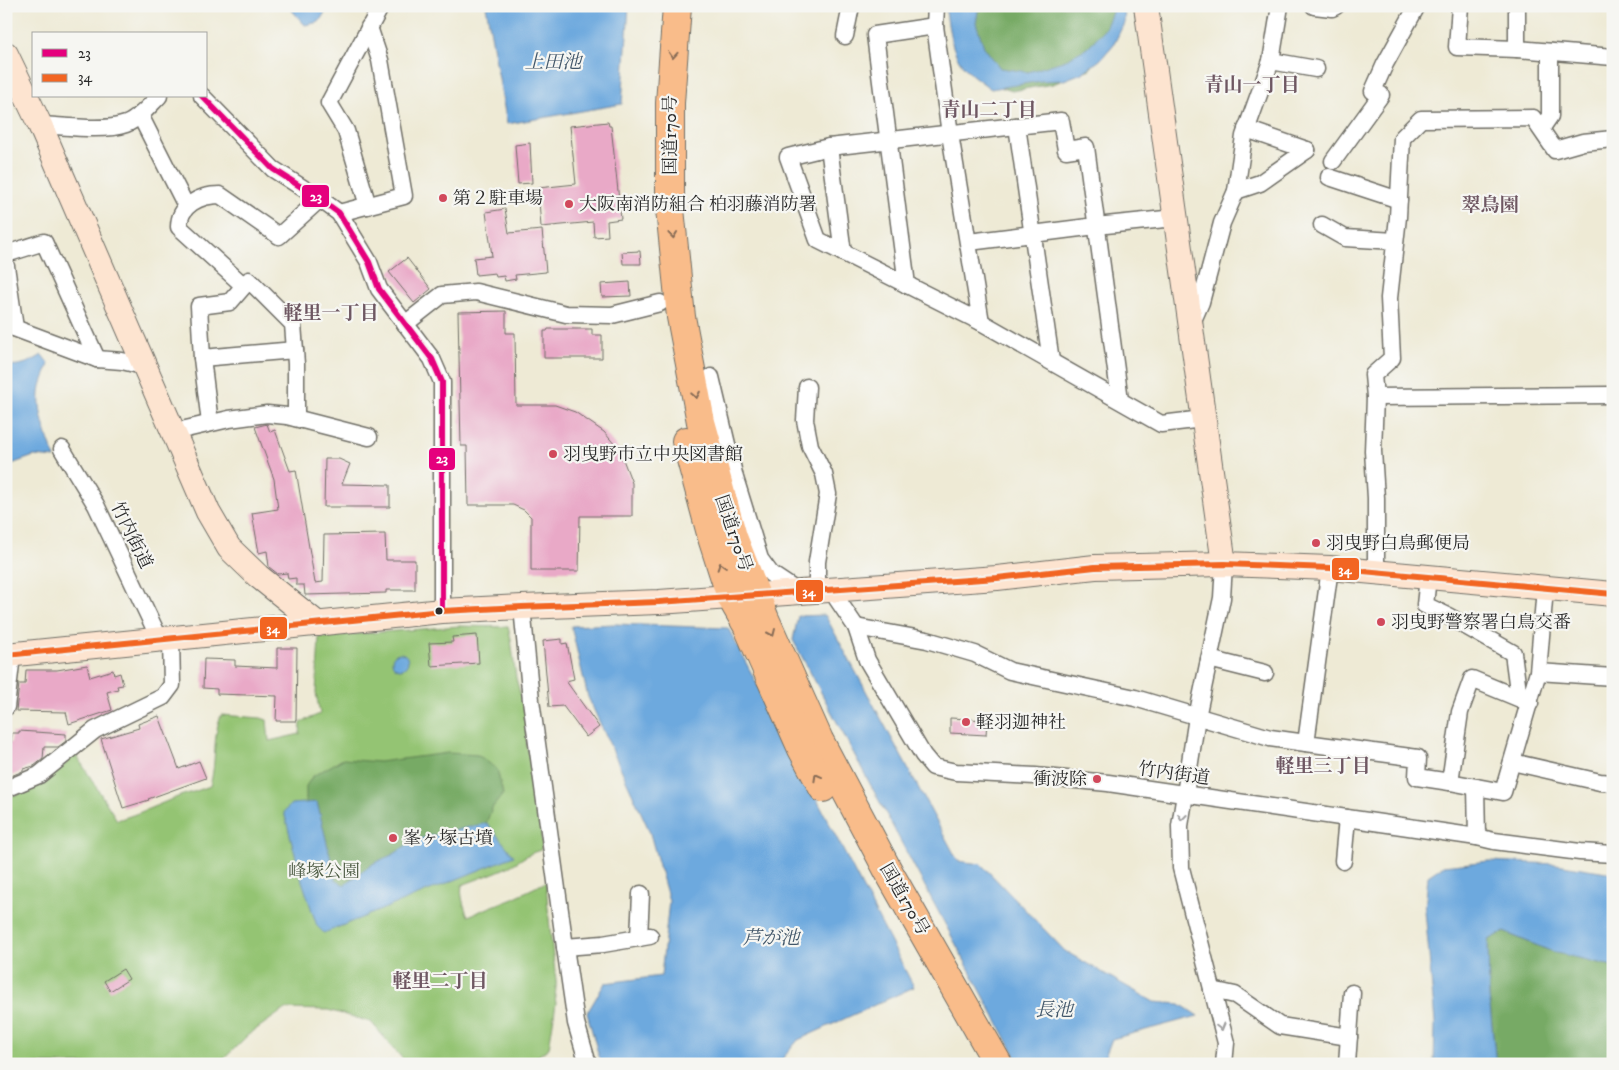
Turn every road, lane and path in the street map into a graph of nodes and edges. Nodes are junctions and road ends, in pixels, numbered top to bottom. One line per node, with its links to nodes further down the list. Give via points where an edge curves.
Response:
1 (381, 6): 14 (street)
2 (659, 6): 52 (highway, 国道170号, via 652,102 652,210)
3 (677, 6): 80 (highway, 国道170号, one-way to 80, via 670,103 670,199 681,317 701,422 733,537)
4 (851, 6): 15 (street)
5 (936, 6): 13 (street)
6 (1146, 6): 41 (street)
7 (1280, 6): 20 (street)
8 (1314, 6): 9 (street)
9 (1336, 6)
10 (1417, 6): 33 (street, via 1373,91 1381,95)
11 (1460, 6): 16 (street, via 1457,47)
12 (1517, 6): 16 (street)
13 (935, 26): 29 (street); 31 (street, via 876,35)
14 (369, 27): 39 (street, via 329,104 346,131); 39 (street, via 380,60 404,196)
15 (845, 36)
16 (1517, 50): 17 (street)
17 (1550, 52): 19 (street); 28 (street, via 1550,116)
18 (6, 54): 25 (street)
19 (1613, 57)
20 (1271, 61): 21 (street); 27 (street)
21 (1316, 69)
22 (157, 98): 24 (street)
23 (204, 98): 36 (street, via 273,169)
24 (140, 114): 25 (street, via 127,123 109,128); 38 (street)
25 (40, 125): 61 (street)
26 (1017, 126): 29 (street); 43 (street, via 1061,121 1066,150 1086,147); 44 (street)
27 (1246, 129): 35 (street); 35 (street, via 1306,150 1260,183)
28 (1541, 129): 30 (street, via 1555,150 1583,142); 37 (street, via 1533,118 1421,119 1402,138)
29 (950, 134): 31 (street); 45 (street)
30 (1613, 139)
31 (889, 140): 32 (street); 51 (street)
32 (829, 147): 47 (street); 47 (street, via 788,157 818,240)
33 (1333, 161)
34 (1329, 177): 37 (street)
35 (1236, 191): 55 (street, via 1222,223 1202,302)
36 (320, 199): 38 (street, via 279,236 220,195 210,195); 40 (street)
37 (1399, 200): 46 (street)
38 (186, 206): 50 (street, via 179,216 179,227)
39 (368, 206): 40 (street)
40 (339, 213): 54 (street, via 369,262 379,289)
41 (1175, 218): 43 (street); 55 (street)
42 (1322, 225): 46 (street, via 1345,238)
43 (1096, 226): 44 (street); 66 (street)
44 (1033, 234): 45 (street); 60 (street)
45 (969, 242): 53 (street)
46 (1395, 242): 65 (street, via 1389,298 1392,358 1373,375)
47 (843, 253): 51 (street)
48 (6, 254): 59 (street, via 44,242)
49 (6, 266): 56 (street)
50 (243, 285): 57 (street, via 249,280 293,324); 58 (street, via 230,302 198,306)
51 (907, 285): 53 (street)
52 (660, 303): 54 (street, via 612,315 566,314 476,292 442,295); 80 (highway, 国道170号, one-way to 52, via 713,541 683,428)
53 (981, 322): 60 (street)
54 (405, 324): 82 (street, via 432,359 442,382)
55 (1190, 325): 68 (street)
56 (10, 327): 59 (street)
57 (295, 350): 58 (street); 67 (street)
58 (202, 358): 69 (street)
59 (97, 359): 61 (street)
60 (1051, 361): 66 (street)
61 (143, 366): 70 (street)
62 (711, 377): 78 (street, via 735,478 760,559 771,574)
63 (807, 387): 78 (street, via 805,420 810,446 824,474 828,494)
64 (1613, 395): 65 (street)
65 (1375, 397): 75 (street, via 1372,451)
66 (1120, 400): 68 (street, via 1161,424)
67 (296, 418): 69 (street, via 267,414); 71 (street)
68 (1203, 418): 73 (street)
69 (210, 423): 70 (street)
70 (173, 432): 83 (street, via 208,512 229,548)
71 (369, 437)
72 (62, 449): 85 (street, 竹内街道, via 96,505)
73 (1224, 564): 74 (street); 78 (street, via 1095,567 997,578); 87 (street, via 1222,598)
74 (1330, 568): 75 (street); 94 (street)
75 (1376, 572): 76 (street)
76 (1428, 577): 77 (street); 91 (street, via 1425,605 1513,652)
77 (1545, 588): 79 (street); 88 (street)
78 (815, 591): 80 (street); 84 (street, 竹内街道)
79 (1613, 594)
80 (744, 596): 81 (street); 111 (highway, 国道170号, one-way to 80, via 802,749 747,625); 112 (highway, 国道170号, one-way to 112, via 891,876)
81 (522, 607): 82 (street); 106 (street, via 531,700)
82 (442, 611): 83 (street)
83 (318, 624): 85 (street)
84 (856, 627): 93 (street, via 927,640 976,654 1010,670 1135,698); 100 (street, 竹内街道, via 866,660 933,767 956,772 1090,781)
85 (166, 640): 86 (street); 99 (street, via 172,685 163,697 95,730 39,775)
86 (9, 655): 92 (street)
87 (1209, 659): 89 (street); 93 (street)
88 (1538, 672): 90 (street); 91 (street)
89 (1265, 673)
90 (1613, 677)
91 (1524, 700): 95 (street); 96 (street, via 1472,680 1460,712)
92 (6, 707)
93 (1197, 717): 94 (street, via 1270,738); 100 (street)
94 (1306, 743): 96 (street, via 1418,758 1417,777)
95 (1512, 762): 97 (street); 98 (street, via 1503,792)
96 (1450, 782): 98 (street)
97 (1613, 783)
98 (1476, 787): 102 (street)
99 (6, 789)
100 (1185, 794): 101 (street, 竹内街道); 107 (street, one-way to 107, via 1180,826 1181,868)
101 (1347, 818): 102 (street, 竹内街道); 104 (street)
102 (1477, 837): 103 (street, 竹内街道)
103 (1613, 854)
104 (1343, 861)
105 (641, 894): 106 (street, via 645,937)
106 (565, 947): 110 (street, via 576,1023)
107 (1212, 990): 109 (street, via 1235,995 1280,1026); 113 (street, one-way to 113, via 1226,1043)
108 (1352, 993): 109 (street)
109 (1349, 1037): 114 (street)
110 (588, 1064)
111 (978, 1064)
112 (998, 1064)
113 (1224, 1064)
114 (1347, 1064)

